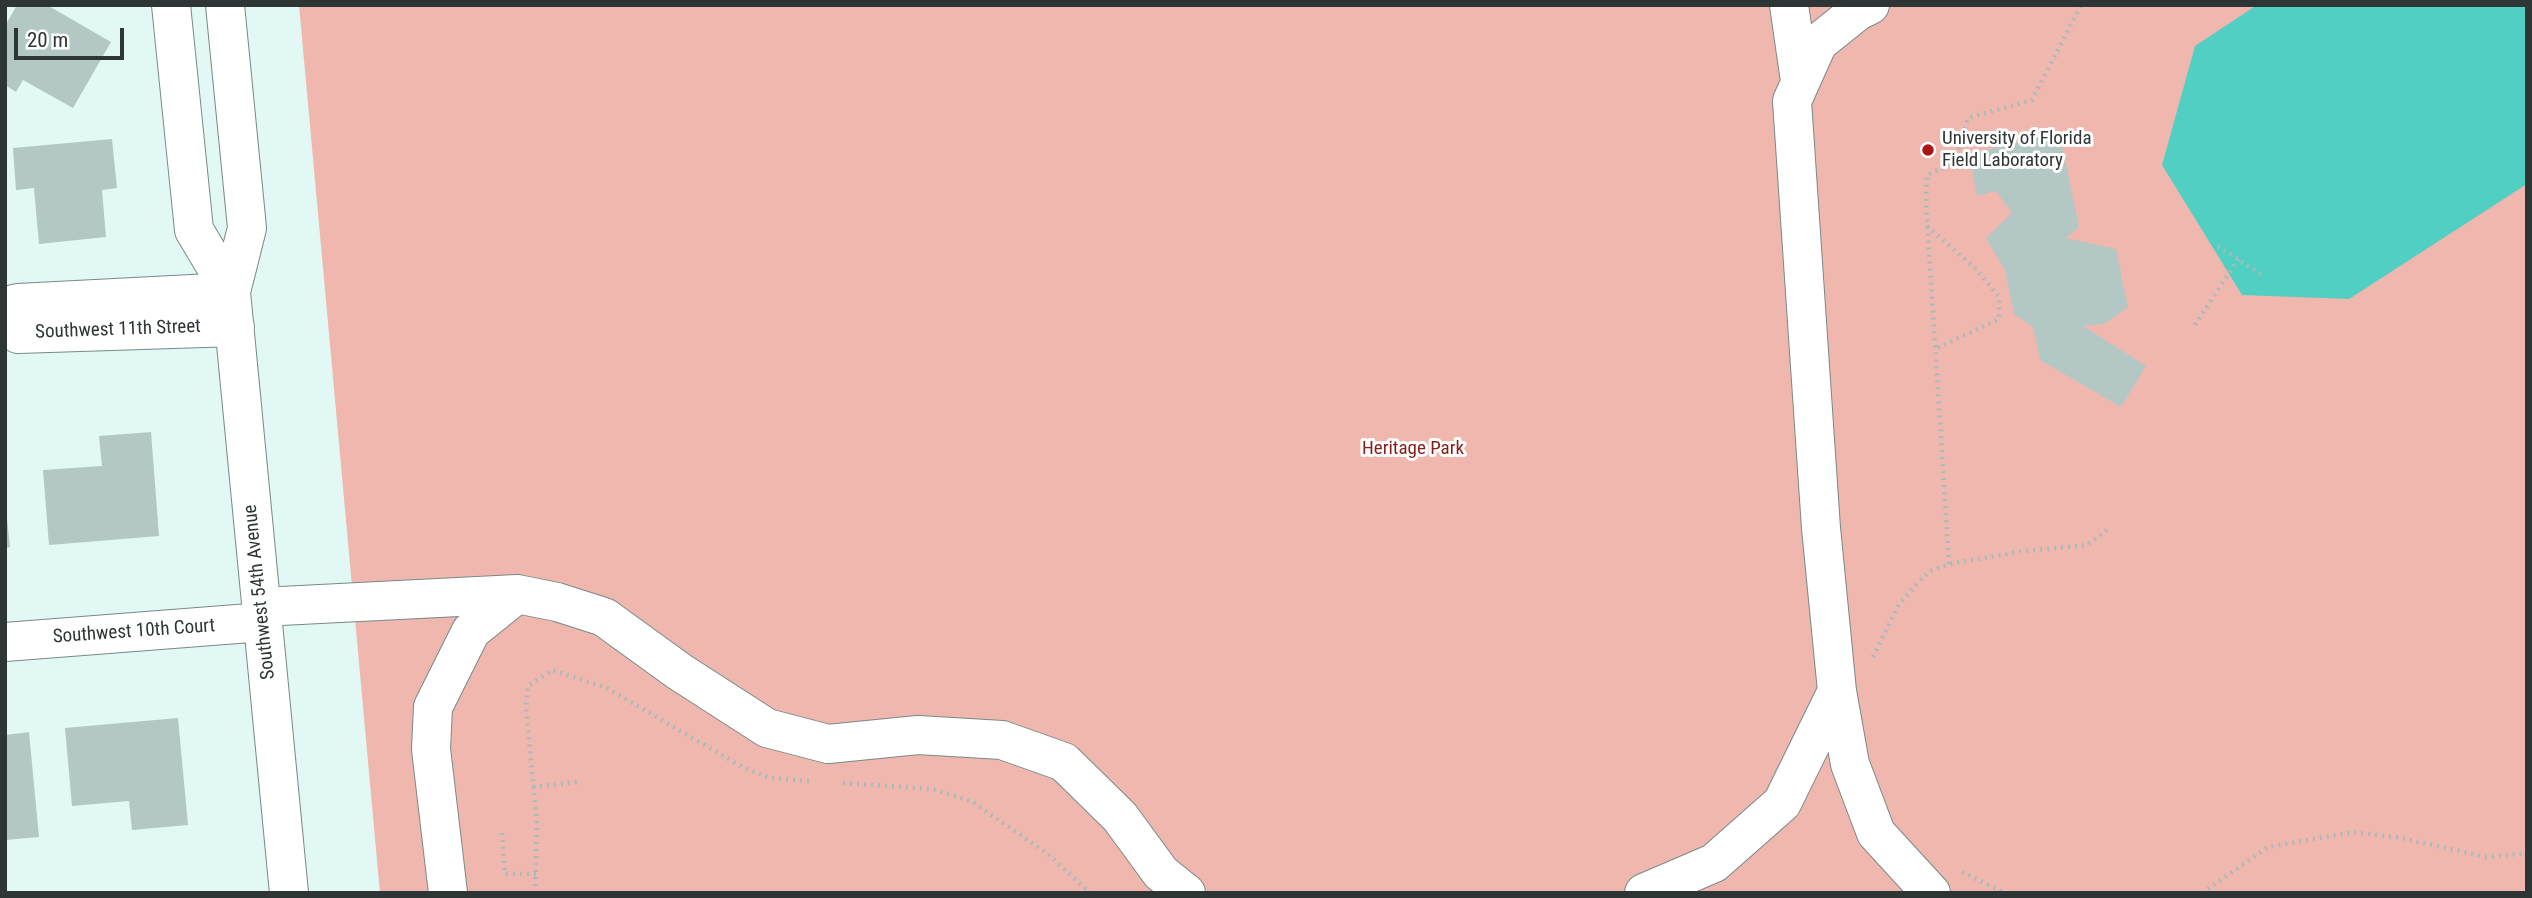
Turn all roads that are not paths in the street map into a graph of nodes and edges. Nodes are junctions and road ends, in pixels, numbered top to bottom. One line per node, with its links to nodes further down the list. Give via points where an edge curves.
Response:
1 (171, 5): 7 (street, Southwest 54th Avenue, via 194,230)
2 (225, 5): 7 (street, Southwest 54th Avenue, via 247,228)
3 (1789, 5): 5 (street)
4 (1870, 5): 5 (street, via 1818,43)
5 (1800, 81): 12 (street, via 1792,101)
6 (5, 306): 7 (street, Southwest 11th Street)
7 (233, 309): 8 (street, Southwest 11th Street, via 19,334); 10 (street, Southwest 54th Avenue)
8 (5, 324)
9 (517, 594): 10 (street, Southwest 10th Court); 15 (street, via 471,631 433,707 431,749); 16 (street, Southwest 10th Court, via 604,617 767,728 828,744 918,735 1002,740 1064,762 1120,817 1161,873)
10 (262, 615): 11 (street, Southwest 10th Court); 14 (street, Southwest 54th Avenue)
11 (5, 642)
12 (1837, 691): 13 (street, via 1850,764 1876,834); 17 (street, via 1783,803 1714,863)
13 (1942, 880)
14 (289, 893)
15 (448, 893)
16 (1186, 893)
17 (1644, 893)

